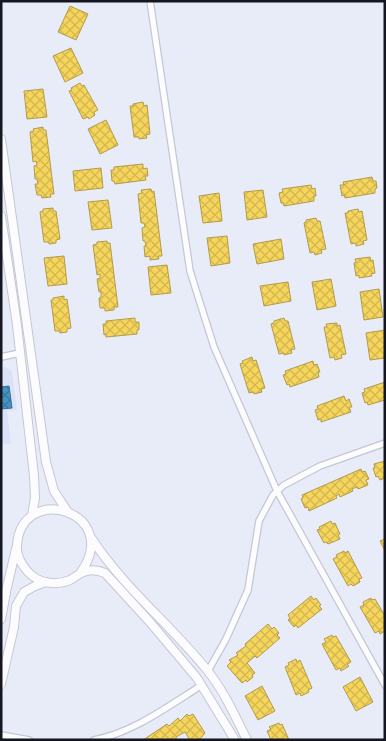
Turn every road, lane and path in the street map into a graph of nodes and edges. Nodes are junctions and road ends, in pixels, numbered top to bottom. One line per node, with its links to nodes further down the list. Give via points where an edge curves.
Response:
1 (150, 1): 7 (street, via 190,271 214,346)
2 (1, 139): 8 (street, via 46,462 54,491)
3 (1, 216): 4 (street)
4 (20, 353): 5 (street); 9 (street, via 34,476)
5 (1, 357)
6 (385, 443): 7 (street, via 320,466)
7 (277, 491): 15 (street, via 259,521 248,590); 18 (street)
8 (67, 510): 9 (street, via 49,509); 10 (street, via 78,516)
9 (32, 515): 11 (street, via 18,535)
10 (91, 537): 12 (street, via 92,550); 15 (street, via 107,562)
11 (17, 547): 13 (street, via 25,570); 14 (street)
12 (81, 572): 13 (street, via 71,580); 17 (street, via 97,570 105,574)
13 (46, 582): 16 (street, via 24,592 16,606)
14 (1, 620)
15 (208, 671): 23 (street)
16 (1, 684)
17 (202, 685): 21 (street, via 134,727); 22 (street)
18 (385, 685)
19 (1, 735): 20 (street)
20 (29, 740)
21 (94, 740)
22 (236, 740)
23 (247, 740)

